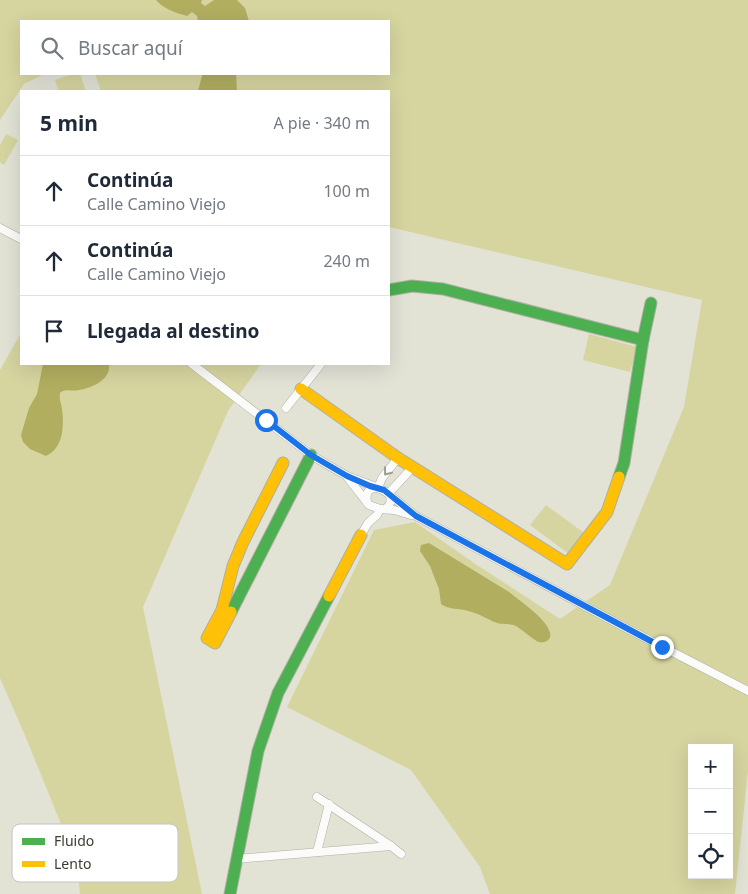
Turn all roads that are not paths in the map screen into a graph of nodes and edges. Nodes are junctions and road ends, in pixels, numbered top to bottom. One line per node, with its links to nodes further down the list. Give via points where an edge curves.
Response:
1 (0, 228): 2 (street)
2 (20, 238)
3 (390, 290): 5 (street, via 412,286 443,290)
4 (651, 303): 5 (street)
5 (643, 340): 13 (street, via 624,463 607,512 567,564)
6 (193, 365): 10 (street)
7 (320, 365): 8 (street)
8 (301, 388): 9 (street); 11 (street)
9 (286, 408)
10 (311, 455): 12 (street, via 215,643 207,638 222,610 242,542); 14 (street)
11 (398, 458): 13 (street); 15 (street, one-way to 15)
12 (283, 463)
13 (412, 468): 16 (street)
14 (347, 476): 15 (street); 17 (street)
15 (377, 488): 16 (street); 17 (street, via 368,492)
16 (389, 494): 18 (street, via 389,507); 19 (street)
17 (368, 504): 18 (street); 20 (street)
18 (382, 509): 19 (street); 20 (street)
19 (416, 516): 21 (street)
20 (361, 536): 27 (street, via 278,693 258,751)
21 (748, 691)
22 (317, 796): 23 (street)
23 (329, 804): 24 (street); 25 (street)
24 (390, 846): 25 (street); 26 (street)
25 (317, 852): 27 (street)
26 (400, 854)
27 (236, 859): 28 (street)
28 (230, 894)

